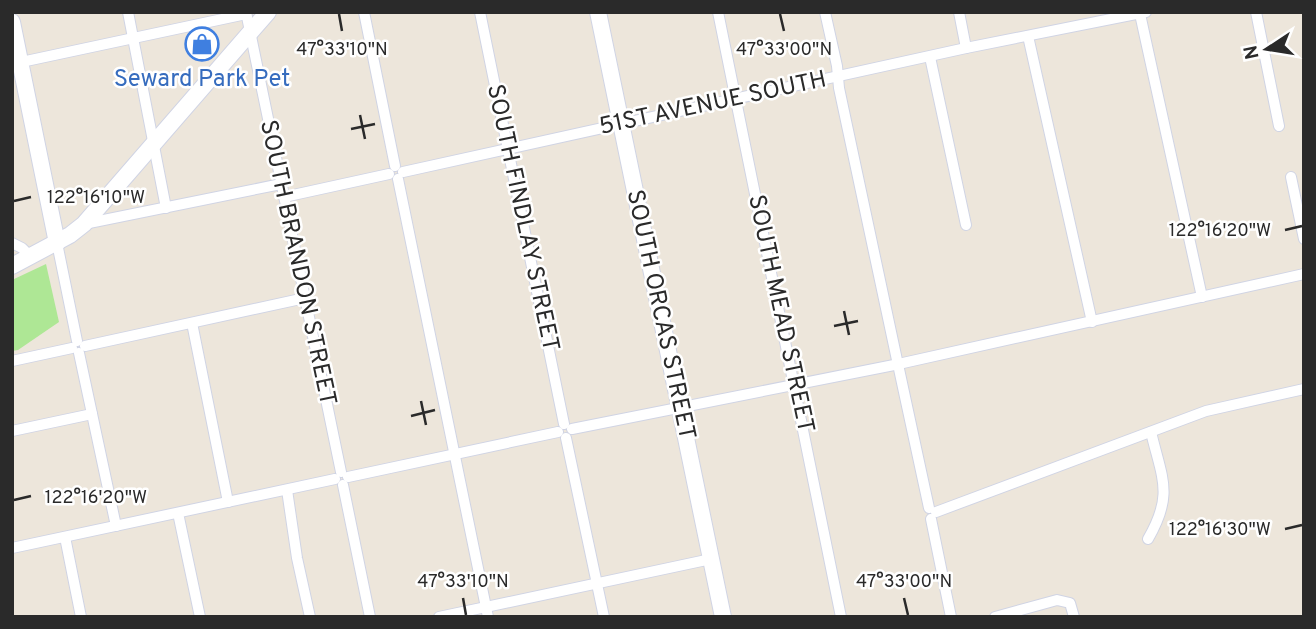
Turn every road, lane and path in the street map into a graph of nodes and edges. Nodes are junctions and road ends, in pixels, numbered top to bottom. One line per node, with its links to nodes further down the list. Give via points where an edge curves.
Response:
1 (128, 12): 15 (street)
2 (268, 12): 13 (street)
3 (364, 12): 25 (street)
4 (480, 12): 24 (street, SOUTH FINDLAY STREET)
5 (598, 12): 21 (street, SOUTH ORCAS STREET)
6 (718, 12): 20 (street, SOUTH MEAD STREET)
7 (825, 12): 19 (street)
8 (959, 12): 16 (street)
9 (1256, 12): 22 (street)
10 (246, 13): 13 (street, SOUTH BRANDON STREET); 15 (street)
11 (1143, 13): 14 (street, 51ST AVENUE SOUTH); 38 (street)
12 (12, 22): 18 (street)
13 (249, 33): 23 (street); 27 (street, SOUTH BRANDON STREET)
14 (1028, 36): 16 (street, 51ST AVENUE SOUTH); 40 (street)
15 (133, 37): 18 (street); 23 (street)
16 (966, 48): 17 (street, 51ST AVENUE SOUTH)
17 (930, 57): 19 (street, 51ST AVENUE SOUTH); 31 (street)
18 (16, 63): 34 (street)
19 (838, 77): 20 (street, 51ST AVENUE SOUTH); 44 (street)
20 (735, 98): 21 (street, 51ST AVENUE SOUTH); 45 (street, SOUTH MEAD STREET)
21 (621, 124): 24 (street, 51ST AVENUE SOUTH); 47 (street, SOUTH ORCAS STREET)
22 (1279, 126)
23 (153, 143): 29 (street); 30 (street)
24 (508, 148): 25 (street, 51ST AVENUE SOUTH); 50 (street, SOUTH FINDLAY STREET)
25 (396, 173): 28 (street, 51ST AVENUE SOUTH); 52 (street)
26 (1291, 177): 32 (street)
27 (281, 184): 28 (street, SOUTH BRANDON STREET); 29 (street)
28 (284, 197): 39 (street, SOUTH BRANDON STREET)
29 (166, 208): 30 (street)
30 (84, 224): 34 (street)
31 (966, 225)
32 (1304, 239)
33 (12, 243): 35 (street)
34 (57, 243): 35 (street); 42 (street)
35 (30, 256): 36 (street)
36 (12, 266)
37 (1304, 274): 38 (street)
38 (1202, 297): 40 (street)
39 (305, 298): 41 (street); 53 (street, SOUTH BRANDON STREET)
40 (1092, 322): 44 (street)
41 (192, 323): 42 (street); 55 (street)
42 (78, 347): 43 (street); 48 (street)
43 (12, 361)
44 (898, 364): 45 (street); 57 (street)
45 (794, 386): 47 (street); 72 (street, SOUTH MEAD STREET)
46 (1304, 388): 51 (street, via 1216,408)
47 (679, 407): 50 (street); 62 (street, SOUTH ORCAS STREET)
48 (92, 414): 49 (street); 58 (street)
49 (12, 431)
50 (565, 431): 52 (street); 63 (street, SOUTH FINDLAY STREET)
51 (1151, 432): 57 (street); 60 (street, via 1165,494 1160,518)
52 (455, 454): 53 (street); 64 (street)
53 (342, 478): 54 (street); 68 (street, SOUTH BRANDON STREET)
54 (287, 490): 55 (street); 67 (street)
55 (228, 502): 56 (street)
56 (178, 513): 58 (street); 66 (street)
57 (932, 513): 73 (street)
58 (116, 526): 59 (street)
59 (65, 537): 61 (street); 65 (street)
60 (1148, 539)
61 (12, 548)
62 (711, 559): 63 (street); 71 (street, SOUTH ORCAS STREET)
63 (597, 584): 64 (street); 70 (street, SOUTH FINDLAY STREET)
64 (487, 612): 69 (street)
65 (81, 617)
66 (200, 617)
67 (310, 617)
68 (370, 617)
69 (439, 617)
70 (604, 617)
71 (723, 617)
72 (841, 617)
73 (951, 617)
74 (995, 617): 75 (street, via 1057,600 1070,603)
75 (1074, 617)

